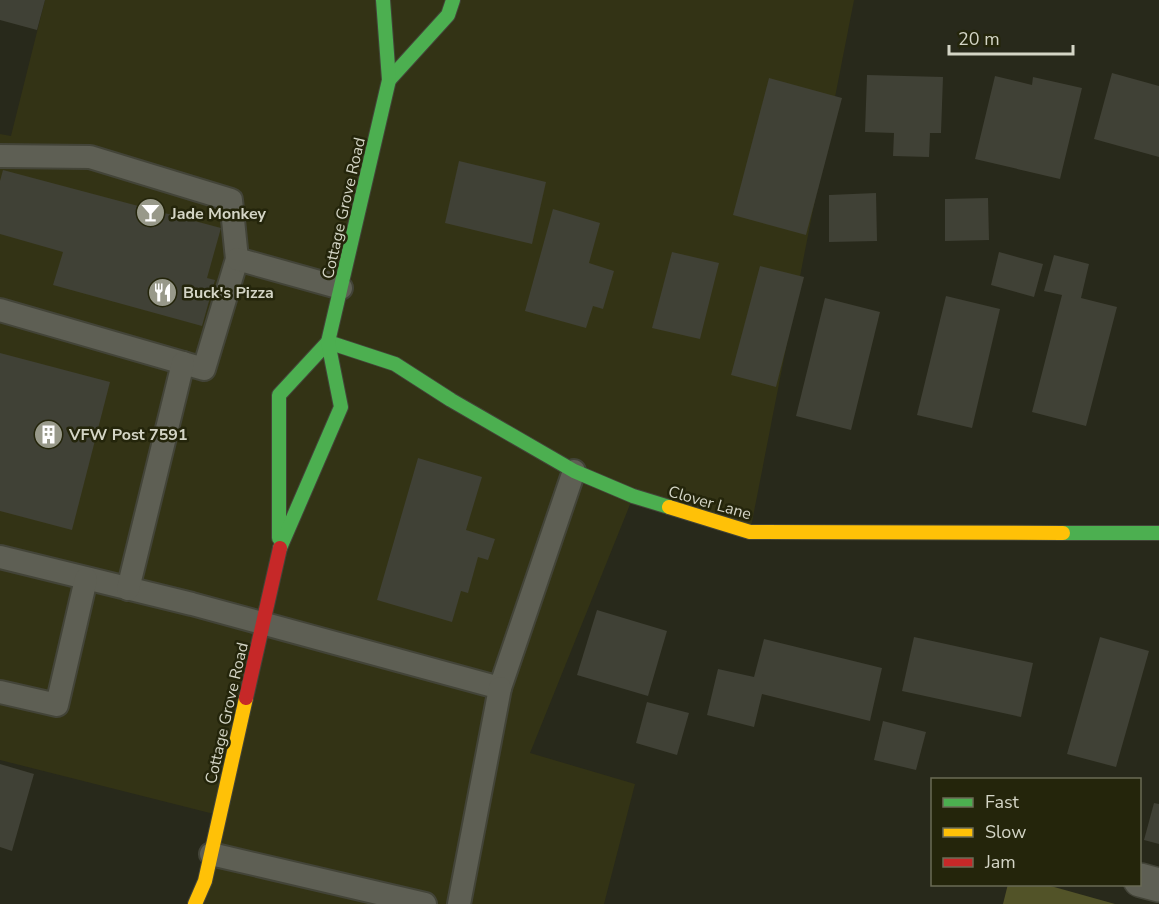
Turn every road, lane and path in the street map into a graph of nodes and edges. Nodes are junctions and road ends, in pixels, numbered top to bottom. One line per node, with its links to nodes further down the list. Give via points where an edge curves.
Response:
1 (382, 0): 3 (street, Cottage Grove Road)
2 (453, 0): 3 (street, Cottage Grove Road, via 448,15)
3 (389, 80): 6 (street, Cottage Grove Road)
4 (0, 156): 5 (lane, via 90,157 231,200)
5 (237, 259): 6 (lane); 9 (lane, via 204,369)
6 (341, 288): 8 (street, Cottage Grove Road)
7 (0, 310): 9 (lane)
8 (328, 342): 10 (street, Clover Lane, via 394,364); 12 (street, Cottage Grove Road, via 341,407); 12 (street, Cottage Grove Road, via 279,395)
9 (183, 363): 15 (lane)
10 (574, 471): 11 (street, Clover Lane, via 633,496 750,532); 17 (lane)
11 (1159, 533)
12 (279, 551): 16 (street, Cottage Grove Road)
13 (0, 557): 14 (lane)
14 (86, 579): 15 (lane); 18 (lane, via 57,705)
15 (128, 589): 16 (lane)
16 (264, 623): 17 (lane); 19 (street, Cottage Grove Road)
17 (500, 688): 26 (lane)
18 (0, 692)
19 (211, 854): 21 (street, Cottage Grove Road); 25 (lane)
20 (1141, 880): 22 (street)
21 (205, 881): 23 (street, Cottage Grove Road); 24 (street)
22 (1159, 885)
23 (195, 904)
24 (213, 904)
25 (425, 904)
26 (459, 904)

